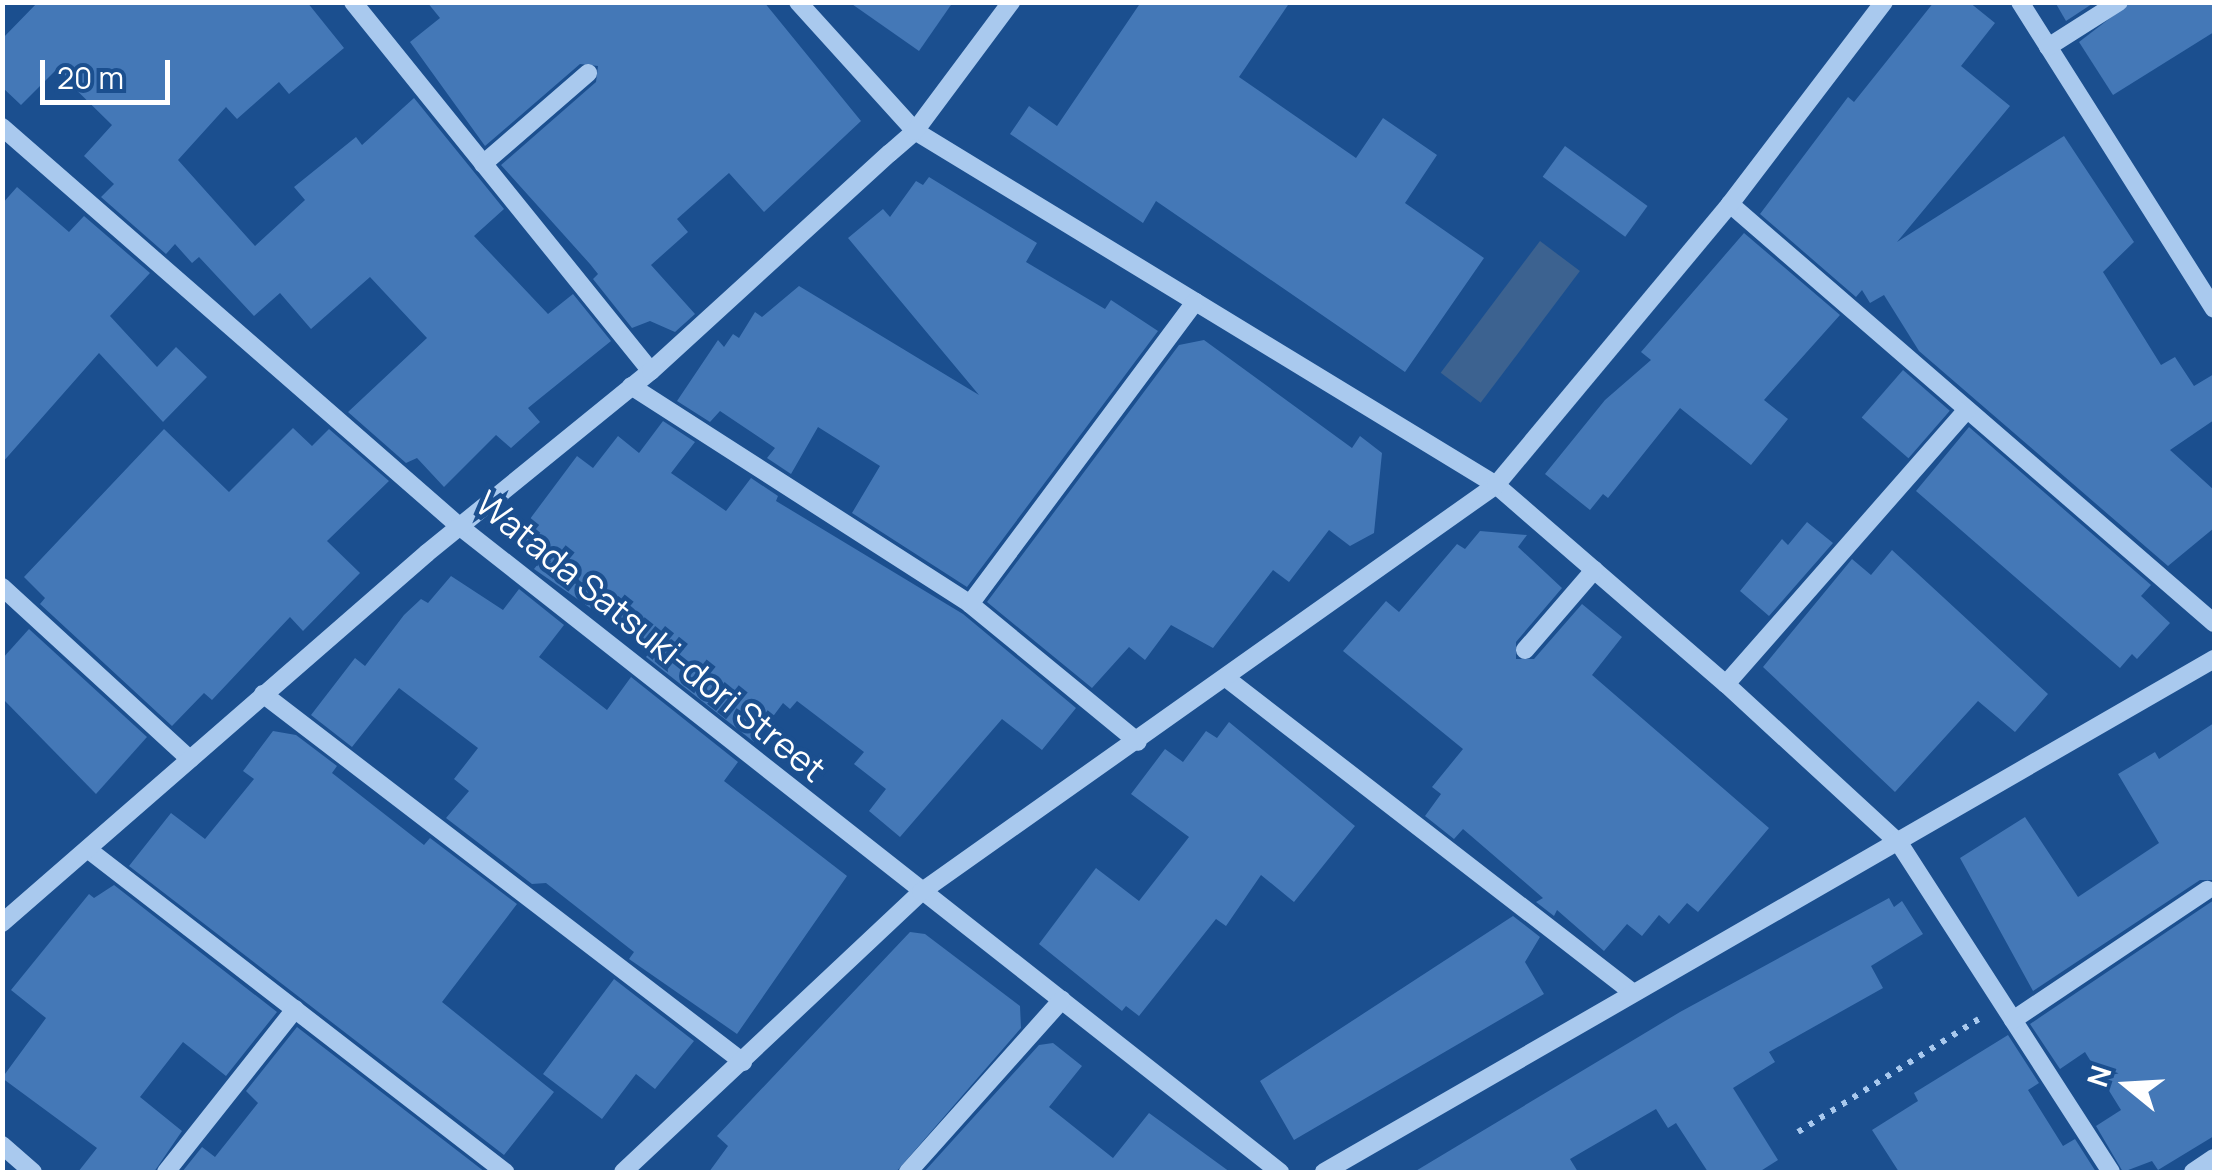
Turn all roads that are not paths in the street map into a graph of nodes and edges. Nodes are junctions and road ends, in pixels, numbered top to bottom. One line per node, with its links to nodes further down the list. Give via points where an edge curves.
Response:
1 (353, 2): 11 (street)
2 (798, 2): 10 (street)
3 (1010, 2): 10 (street)
4 (1884, 2): 12 (street)
5 (2020, 2): 7 (street)
6 (2119, 2): 7 (street)
7 (2048, 47): 14 (street)
8 (588, 73): 11 (street)
9 (2, 126): 19 (street, Watada Satsuki-dori Street)
10 (915, 130): 13 (street); 15 (street)
11 (483, 164): 15 (street)
12 (1730, 204): 17 (street); 18 (street)
13 (1195, 302): 18 (street); 22 (street)
14 (2214, 309)
15 (651, 372): 16 (street)
16 (632, 386): 19 (street); 22 (street)
17 (1967, 410): 23 (street); 27 (street)
18 (1496, 485): 20 (street); 26 (street)
19 (460, 526): 28 (street); 34 (street, Watada Satsuki-dori Street)
20 (1594, 570): 24 (street); 27 (street)
21 (2, 587): 30 (street)
22 (970, 604): 29 (street)
23 (2214, 623)
24 (1524, 650)
25 (2214, 659): 31 (street)
26 (1226, 678): 29 (street); 36 (street)
27 (1726, 684): 31 (street)
28 (263, 694): 30 (street); 40 (street)
29 (1138, 742): 34 (street)
30 (190, 759): 32 (street)
31 (1898, 842): 36 (street); 39 (street)
32 (90, 851): 35 (street); 38 (street)
33 (2207, 890): 39 (street)
34 (920, 892): 37 (street, Watada Satsuki-dori Street); 40 (street)
35 (2, 923)
36 (1632, 992): 49 (street)
37 (1062, 1000): 47 (street); 48 (street, Watada Satsuki-dori Street)
38 (295, 1010): 45 (street); 46 (street)
39 (2008, 1012): 50 (street)
40 (743, 1062): 43 (street)
41 (2, 1145): 44 (street)
42 (2214, 1158): 51 (street)
43 (636, 1169)
44 (32, 1172)
45 (166, 1172)
46 (505, 1172)
47 (908, 1172)
48 (1280, 1172)
49 (1324, 1172)
50 (2111, 1172)
51 (2193, 1172)

